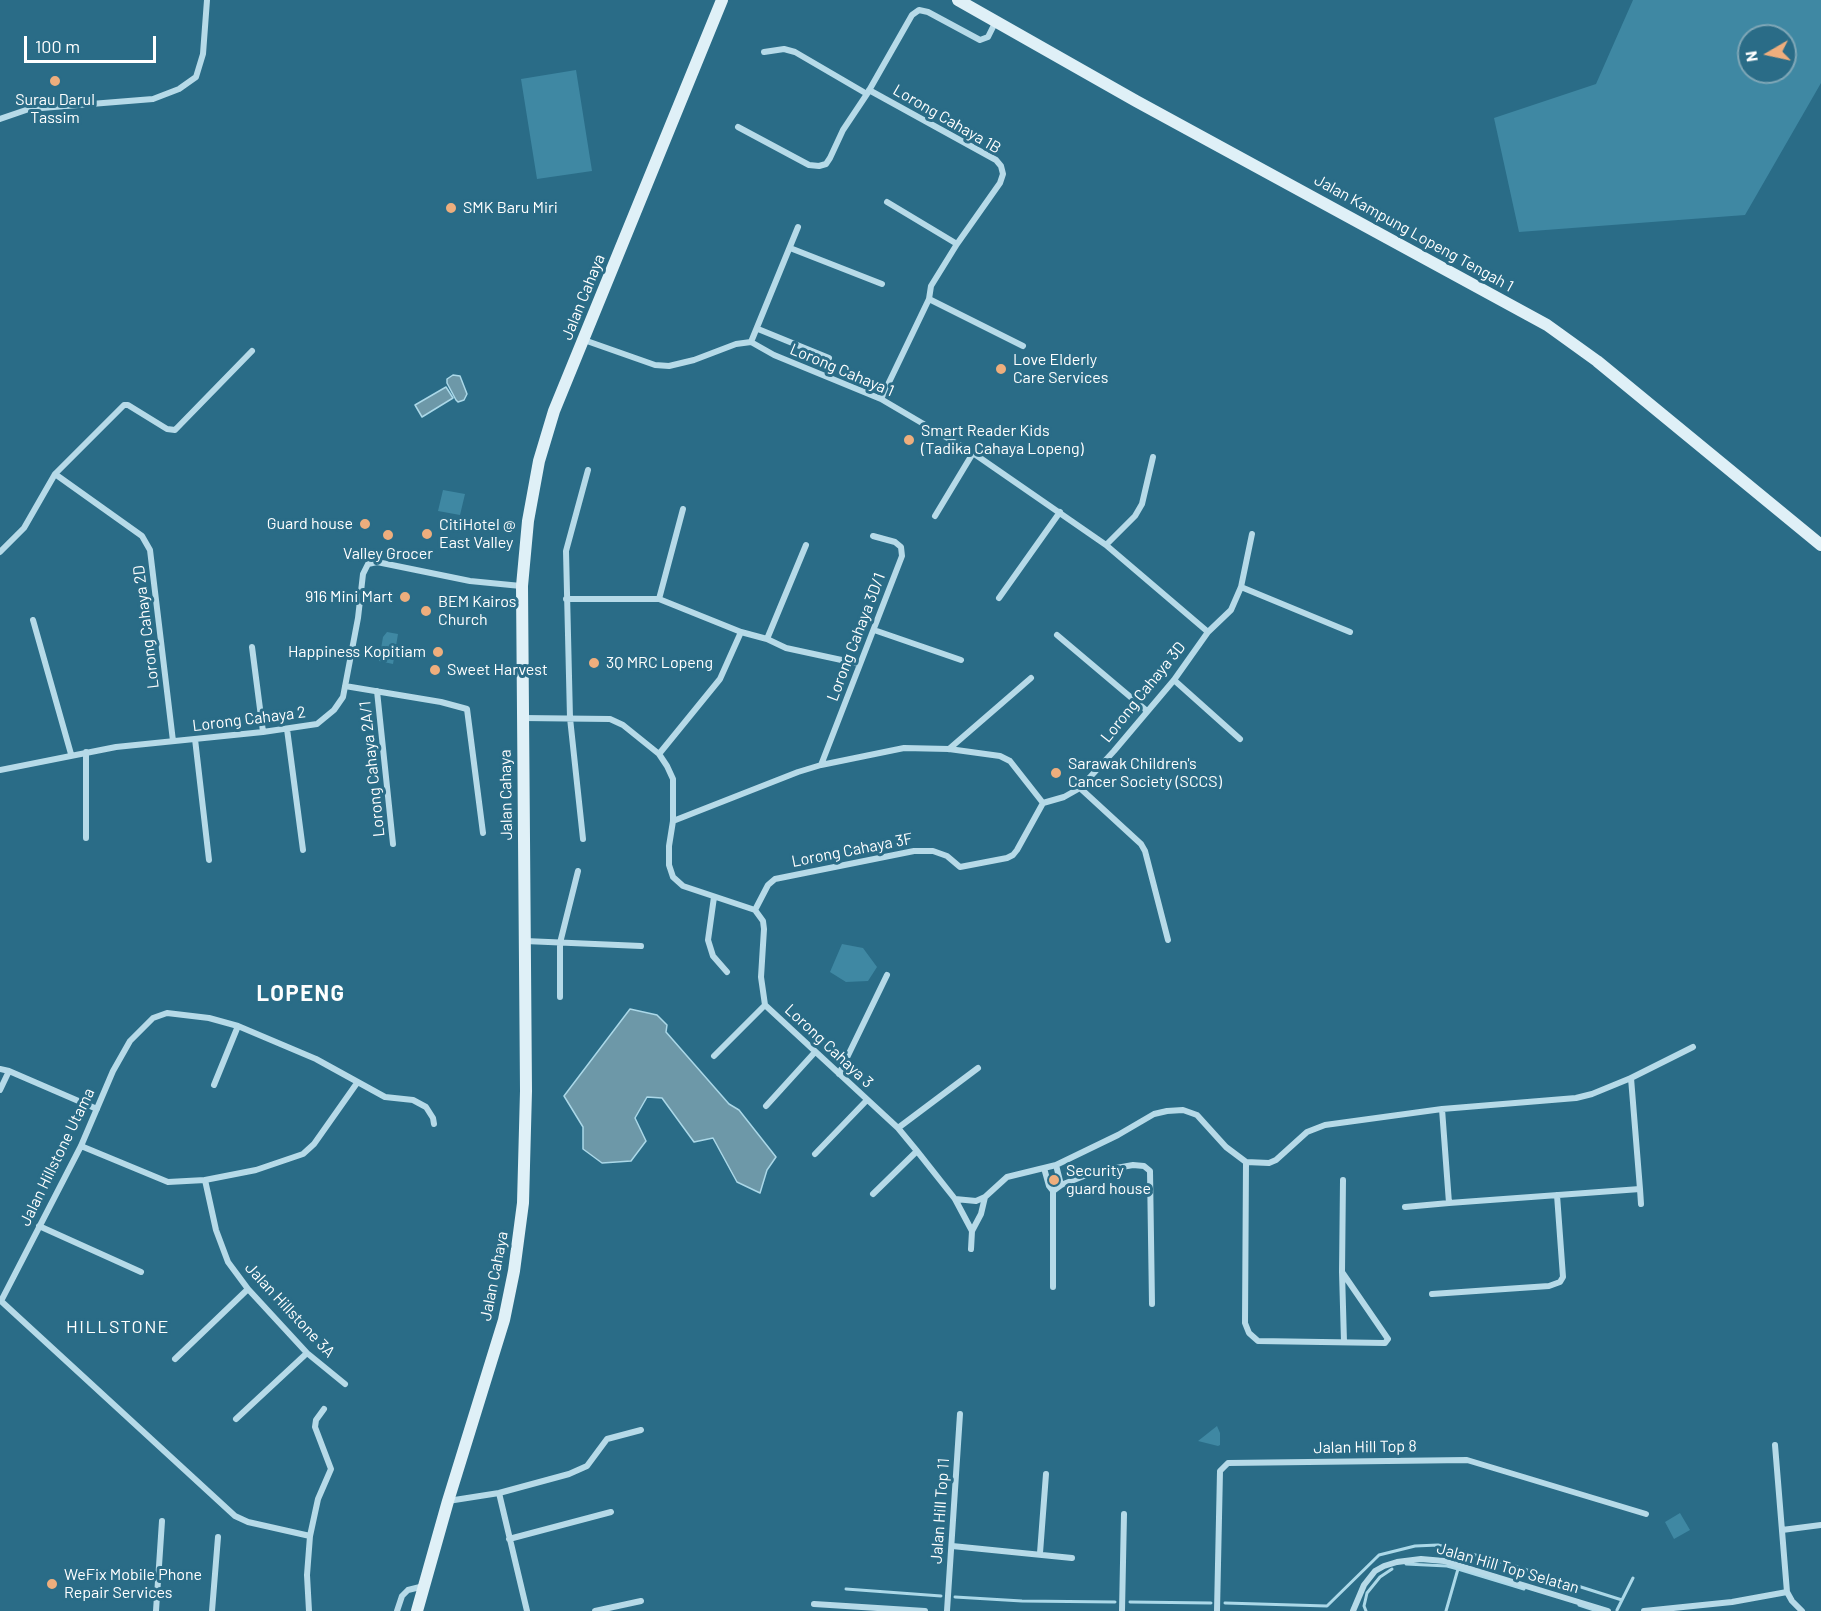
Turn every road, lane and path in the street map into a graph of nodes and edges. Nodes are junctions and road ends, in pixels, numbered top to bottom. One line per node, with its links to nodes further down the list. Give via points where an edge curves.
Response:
1 (207, 0): 7 (street, via 203,54 196,77 179,89 153,99 29,109)
2 (722, 0): 16 (street, Jalan Cahaya)
3 (958, 0): 4 (street, Jalan Kampung Lopeng Tengah 1)
4 (996, 20): 6 (street, via 988,36 980,40 919,10 912,15); 33 (street, Jalan Kampung Lopeng Tengah 1, via 1136,101 1547,325 1597,361)
5 (764, 52): 6 (street, via 795,52)
6 (868, 92): 8 (street, via 830,158 819,166 809,165); 11 (street, Lorong Cahaya 1B, via 1001,166 1000,183)
7 (0, 119)
8 (738, 127)
9 (887, 202): 11 (street)
10 (798, 227): 12 (street)
11 (957, 244): 14 (street, Lorong Cahaya 1B, via 931,286)
12 (790, 248): 13 (street); 15 (street)
13 (882, 284)
14 (929, 299): 18 (street); 21 (street, Lorong Cahaya 1B)
15 (758, 329): 17 (street); 20 (street)
16 (584, 340): 17 (street, via 655,365 669,366); 35 (street, Jalan Cahaya, via 554,411 539,461)
17 (751, 342): 21 (street, Lorong Cahaya 1)
18 (1023, 346)
19 (252, 351): 25 (street, via 175,430 124,405)
20 (830, 358)
21 (881, 399): 22 (street, Lorong Cahaya 1)
22 (973, 453): 27 (street, Lorong Cahaya 1); 28 (street)
23 (1153, 457): 32 (street, via 1142,504)
24 (588, 470): 38 (street, via 566,551)
25 (55, 474): 34 (street, via 24,528); 61 (street, Lorong Cahaya 2D, via 147,542)
26 (683, 509): 39 (street)
27 (1060, 512): 32 (street, Lorong Cahaya 1); 37 (street)
28 (935, 516)
29 (1252, 534): 36 (street, Lorong Cahaya 3D)
30 (873, 536): 41 (street, Lorong Cahaya 3D/1, via 895,542 901,547 902,556)
31 (806, 545): 46 (street)
32 (1106, 545): 43 (street, Lorong Cahaya 1)
33 (1821, 545)
34 (0, 552)
35 (522, 586): 52 (street, Lorong Cahaya 2, via 470,581 377,562 368,564 363,574); 55 (street, Jalan Cahaya)
36 (1241, 587): 43 (street, Lorong Cahaya 3D, via 1231,610); 44 (street)
37 (999, 598)
38 (566, 599): 39 (street); 56 (street)
39 (659, 599): 42 (street)
40 (33, 620): 64 (street)
41 (874, 630): 48 (street); 49 (street, Lorong Cahaya 3D/1)
42 (741, 632): 46 (street); 65 (street, via 720,679)
43 (1208, 632): 51 (street, Lorong Cahaya 3D)
44 (1350, 632)
45 (1058, 635): 54 (street)
46 (767, 639): 49 (street, via 786,648)
47 (252, 647): 58 (street)
48 (961, 660)
49 (860, 664): 66 (street, Lorong Cahaya 3D/1)
50 (1031, 678): 62 (street)
51 (1174, 680): 54 (street, Lorong Cahaya 3D); 60 (street)
52 (345, 686): 53 (street); 57 (street, Lorong Cahaya 2, via 334,710 317,724)
53 (377, 691): 71 (street, via 467,708); 74 (street, Lorong Cahaya 2A/1)
54 (1147, 711): 68 (street, Lorong Cahaya 3D)
55 (522, 718): 56 (street); 81 (street, Jalan Cahaya)
56 (570, 718): 65 (street, via 610,719); 73 (street)
57 (287, 729): 58 (street, Lorong Cahaya 2); 75 (street)
58 (263, 732): 59 (street, Lorong Cahaya 2)
59 (195, 739): 61 (street, Lorong Cahaya 2); 76 (street)
60 (1240, 739)
61 (173, 741): 63 (street, Lorong Cahaya 2)
62 (949, 749): 66 (street, via 904,748); 69 (street, via 1010,761)
63 (86, 752): 64 (street, Lorong Cahaya 2); 72 (street)
64 (71, 754): 67 (street, Lorong Cahaya 2)
65 (659, 754): 70 (street, via 673,780)
66 (821, 765): 70 (street)
67 (0, 770)
68 (1080, 788): 69 (street, Lorong Cahaya 3D); 80 (street, via 1142,844)
69 (1043, 802): 79 (street, Lorong Cahaya 3F, via 1017,850 1007,858 960,867 933,851 914,851 774,879)
70 (673, 821): 78 (street, via 669,846 673,877 683,886)
71 (483, 833)
72 (86, 838)
73 (583, 839)
74 (393, 844)
75 (303, 850)
76 (209, 860)
77 (578, 871): 82 (street)
78 (714, 897): 79 (street); 84 (street, via 708,940 713,956)
79 (755, 910): 87 (street, Lorong Cahaya 3, via 764,929)
80 (1168, 940)
81 (525, 941): 82 (street); 145 (street, Jalan Cahaya, via 526,1156 520,1234 504,1320)
82 (560, 943): 83 (street); 86 (street)
83 (641, 946)
84 (727, 972)
85 (886, 975): 95 (street)
86 (560, 997)
87 (765, 1005): 90 (street, Lorong Cahaya 3); 91 (street)
88 (238, 1026): 97 (street, Jalan Hillstone Utama, via 316,1059); 98 (street); 102 (street, Jalan Hillstone Utama, via 167,1013 153,1018 130,1041)
89 (1693, 1047): 96 (street)
90 (815, 1052): 95 (street, Lorong Cahaya 3); 101 (street)
91 (714, 1056)
92 (978, 1068): 105 (street)
93 (0, 1069): 94 (street)
94 (9, 1071): 99 (street); 102 (street)
95 (839, 1074): 100 (street, Lorong Cahaya 3)
96 (1631, 1078): 103 (street, via 1576,1098); 115 (street)
97 (357, 1083): 104 (street, Jalan Hillstone Utama, via 385,1097 413,1100 426,1107); 112 (street, via 303,1154 256,1170)
98 (214, 1084)
99 (0, 1090)
100 (867, 1100): 105 (street, Lorong Cahaya 3); 108 (street)
101 (766, 1106)
102 (97, 1109): 106 (street, Jalan Hillstone Utama)
103 (1442, 1109): 109 (street, via 1317,1127 1276,1160); 121 (street)
104 (434, 1124)
105 (898, 1128): 107 (street, Lorong Cahaya 3)
106 (81, 1146): 112 (street, via 168,1182); 124 (street, Jalan Hillstone Utama)
107 (917, 1151): 117 (street); 120 (street, Lorong Cahaya 3)
108 (815, 1154)
109 (1246, 1162): 110 (street, via 1226,1147 1197,1115 1183,1110 1154,1114); 134 (street, via 1245,1323 1249,1333 1258,1341)
110 (1056, 1165): 111 (street); 114 (street)
111 (1044, 1168): 116 (street); 119 (street, via 1007,1177)
112 (205, 1180): 130 (street, Jalan Hillstone 3A, via 228,1262)
113 (1343, 1180): 128 (street)
114 (1060, 1185): 116 (street); 133 (street, via 1094,1172 1133,1165 1150,1171)
115 (1640, 1189): 118 (street); 122 (street)
116 (1053, 1191): 129 (street)
117 (873, 1194)
118 (1557, 1195): 121 (street); 131 (street, via 1563,1277 1560,1282)
119 (985, 1197): 120 (street, via 976,1201); 125 (street)
120 (955, 1199): 125 (street, Lorong Cahaya 3)
121 (1449, 1203): 123 (street)
122 (1641, 1204)
123 (1405, 1207)
124 (39, 1226): 127 (street); 132 (street, Jalan Hillstone Utama)
125 (972, 1231): 126 (street)
126 (971, 1249)
127 (141, 1272)
128 (1342, 1272): 134 (street); 134 (street, via 1389,1339 1385,1343)
129 (1053, 1287)
130 (248, 1289): 135 (street, Jalan Hillstone 3A); 136 (street)
131 (1432, 1294)
132 (1, 1301): 152 (street, Jalan Hillstone Utama, via 235,1516)
133 (1152, 1305)
134 (1344, 1342)
135 (307, 1353): 137 (street, Jalan Hillstone 3A); 140 (street)
136 (175, 1359)
137 (345, 1384)
138 (324, 1409): 152 (street, via 315,1427 331,1469 318,1499)
139 (960, 1414): 155 (street, Jalan Hill Top 11)
140 (236, 1419)
141 (641, 1430): 144 (street, via 608,1439 587,1466 576,1472)
142 (1775, 1444): 151 (street)
143 (1046, 1474): 156 (street)
144 (498, 1493): 145 (street); 154 (street)
145 (448, 1502): 158 (street, Jalan Cahaya)
146 (612, 1512): 154 (street)
147 (1124, 1514): 174 (street)
148 (1646, 1514): 175 (street, Jalan Hill Top 8, via 1454,1458 1228,1464 1220,1471)
149 (162, 1521): 165 (street)
150 (1821, 1525): 151 (street)
151 (1782, 1530): 159 (street)
152 (310, 1536): 167 (street)
153 (218, 1537): 166 (street)
154 (509, 1539): 170 (street)
155 (952, 1546): 156 (street); 173 (street, Jalan Hill Top 11)
156 (1040, 1553): 157 (street)
157 (1072, 1558)
158 (424, 1586): 168 (street, via 408,1590); 169 (street, Jalan Cahaya)
159 (1787, 1592): 161 (street); 180 (street)
160 (641, 1600): 171 (street)
161 (1732, 1602): 164 (street); 179 (street)
162 (814, 1604): 163 (street)
163 (884, 1610): 172 (street)
164 (1669, 1610): 178 (street)
165 (156, 1611)
166 (212, 1611)
167 (309, 1611)
168 (397, 1611)
169 (417, 1611)
170 (527, 1611)
171 (595, 1611)
172 (925, 1611)
173 (947, 1611)
174 (1122, 1611)
175 (1217, 1611)
176 (1353, 1611): 177 (street, Jalan Hill Top Selatan, via 1364,1585 1376,1571 1397,1562 1421,1559 1444,1561)
177 (1608, 1611)
178 (1644, 1611)
179 (1733, 1611)
180 (1802, 1611)

